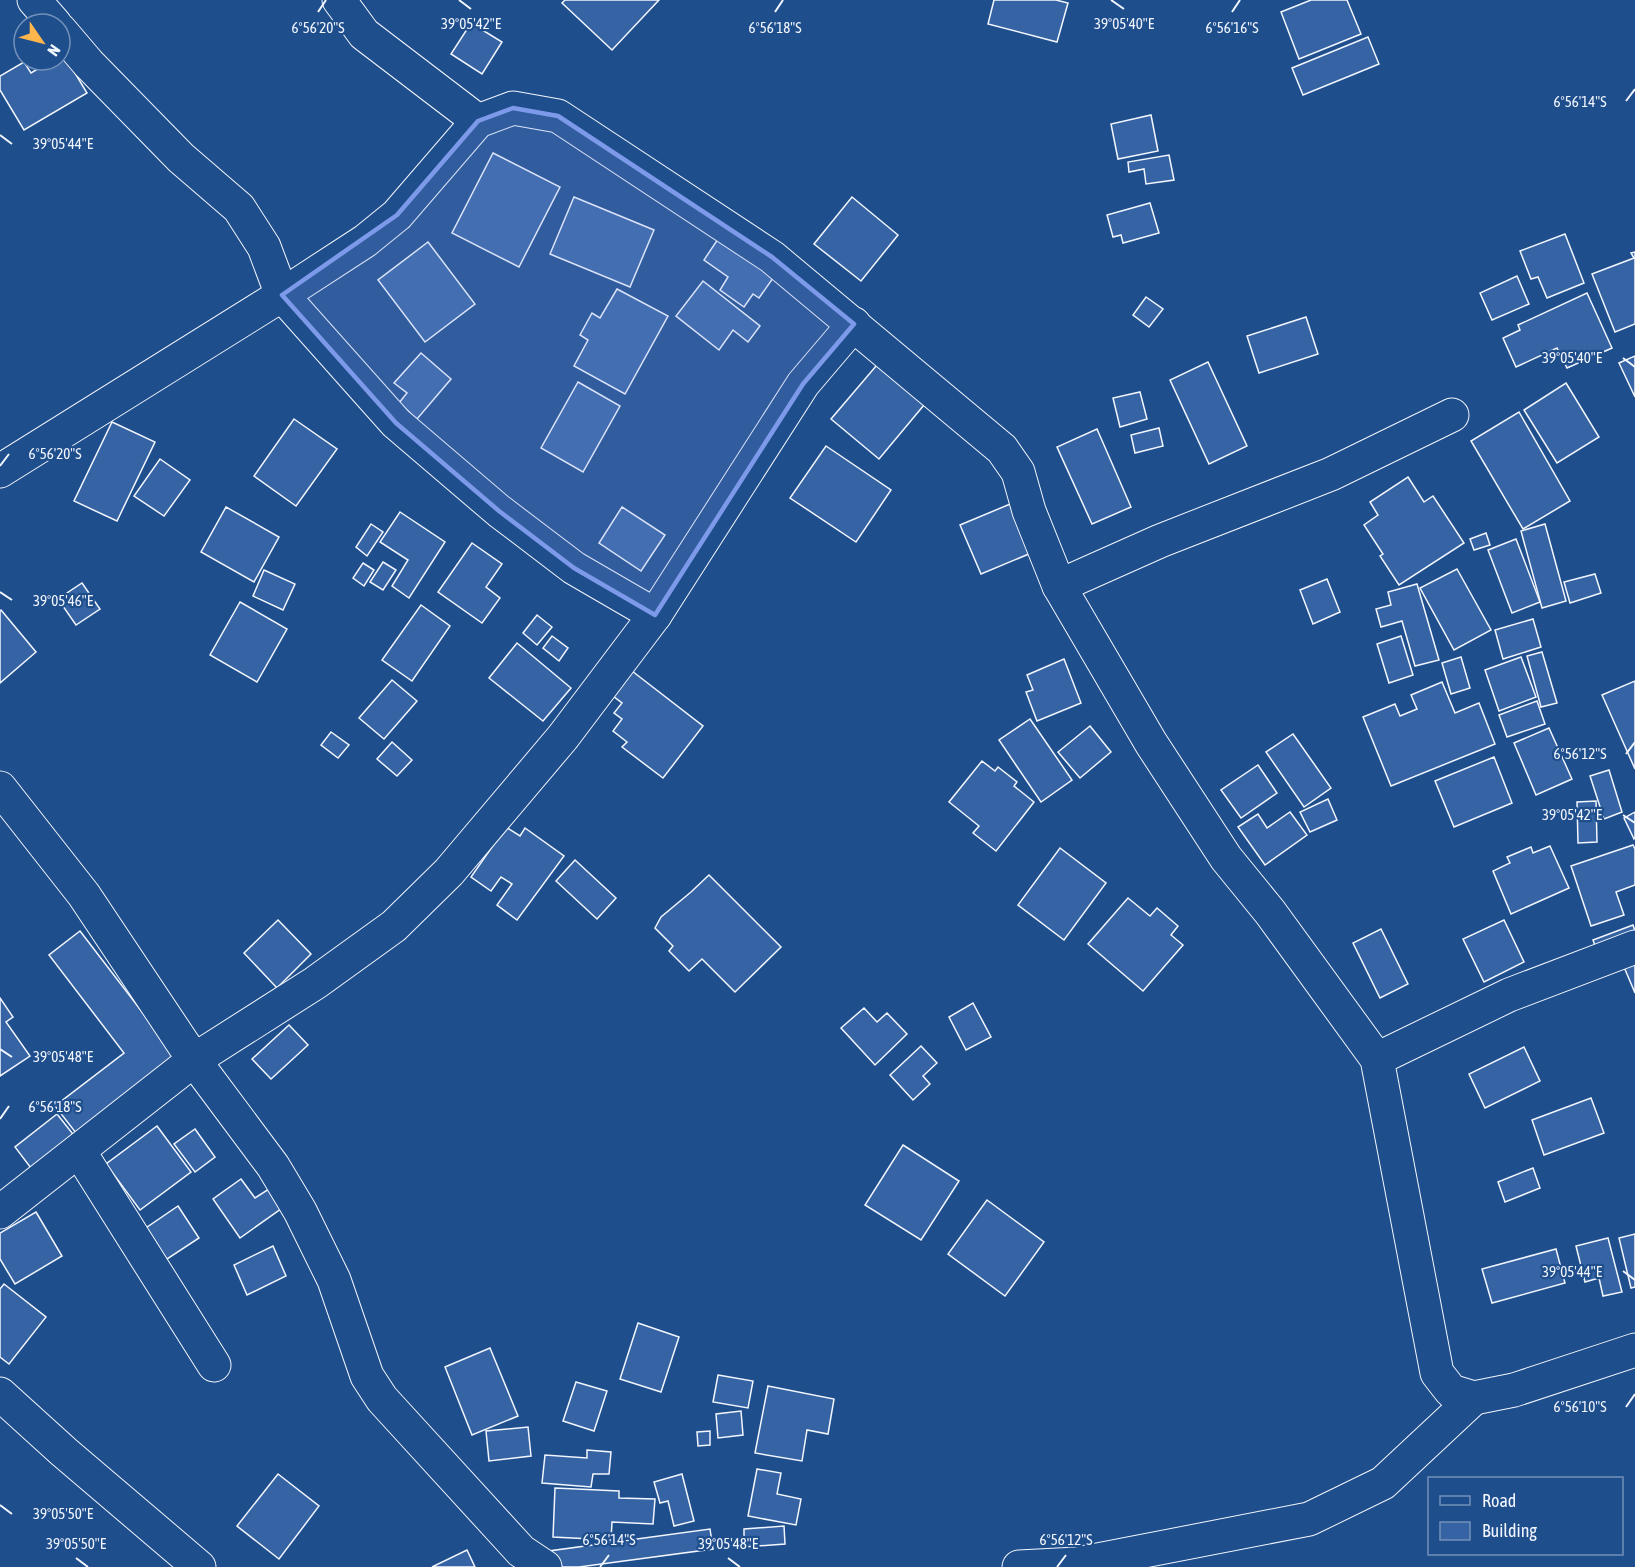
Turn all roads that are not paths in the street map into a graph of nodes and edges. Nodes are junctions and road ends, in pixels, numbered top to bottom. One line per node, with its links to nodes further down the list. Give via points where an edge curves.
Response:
1 (34, 0): 3 (street)
2 (339, 0): 5 (street, via 364,34)
3 (44, 12)
4 (72, 44): 6 (street, via 181,158 239,208 264,247)
5 (478, 121): 6 (street, via 397,215 365,241); 7 (street, via 513,108 558,116 772,257)
6 (282, 295): 9 (street); 11 (street, via 396,423 499,511 574,568)
7 (854, 324): 10 (street, via 1011,460); 11 (street, via 803,384)
8 (1452, 415): 10 (street, via 1331,474 1170,537)
9 (0, 471)
10 (1059, 586): 14 (street, via 1151,743 1226,858)
11 (655, 615): 15 (street, via 555,746 449,872 394,926 315,983)
12 (2, 793): 15 (street, via 84,895)
13 (1635, 947): 14 (street, via 1509,995)
14 (1377, 1059): 21 (street, via 1437,1373 1451,1391)
15 (194, 1060): 16 (street); 23 (street, via 273,1166 300,1211 334,1280 367,1376 381,1399 521,1551)
16 (80, 1151): 17 (street); 19 (street)
17 (0, 1212)
18 (1635, 1350): 21 (street, via 1514,1390)
19 (214, 1365)
20 (0, 1394): 22 (street)
21 (1474, 1398): 24 (street, via 1383,1483 1309,1519 1077,1564)
22 (199, 1567)
23 (544, 1567)
24 (1019, 1567)

